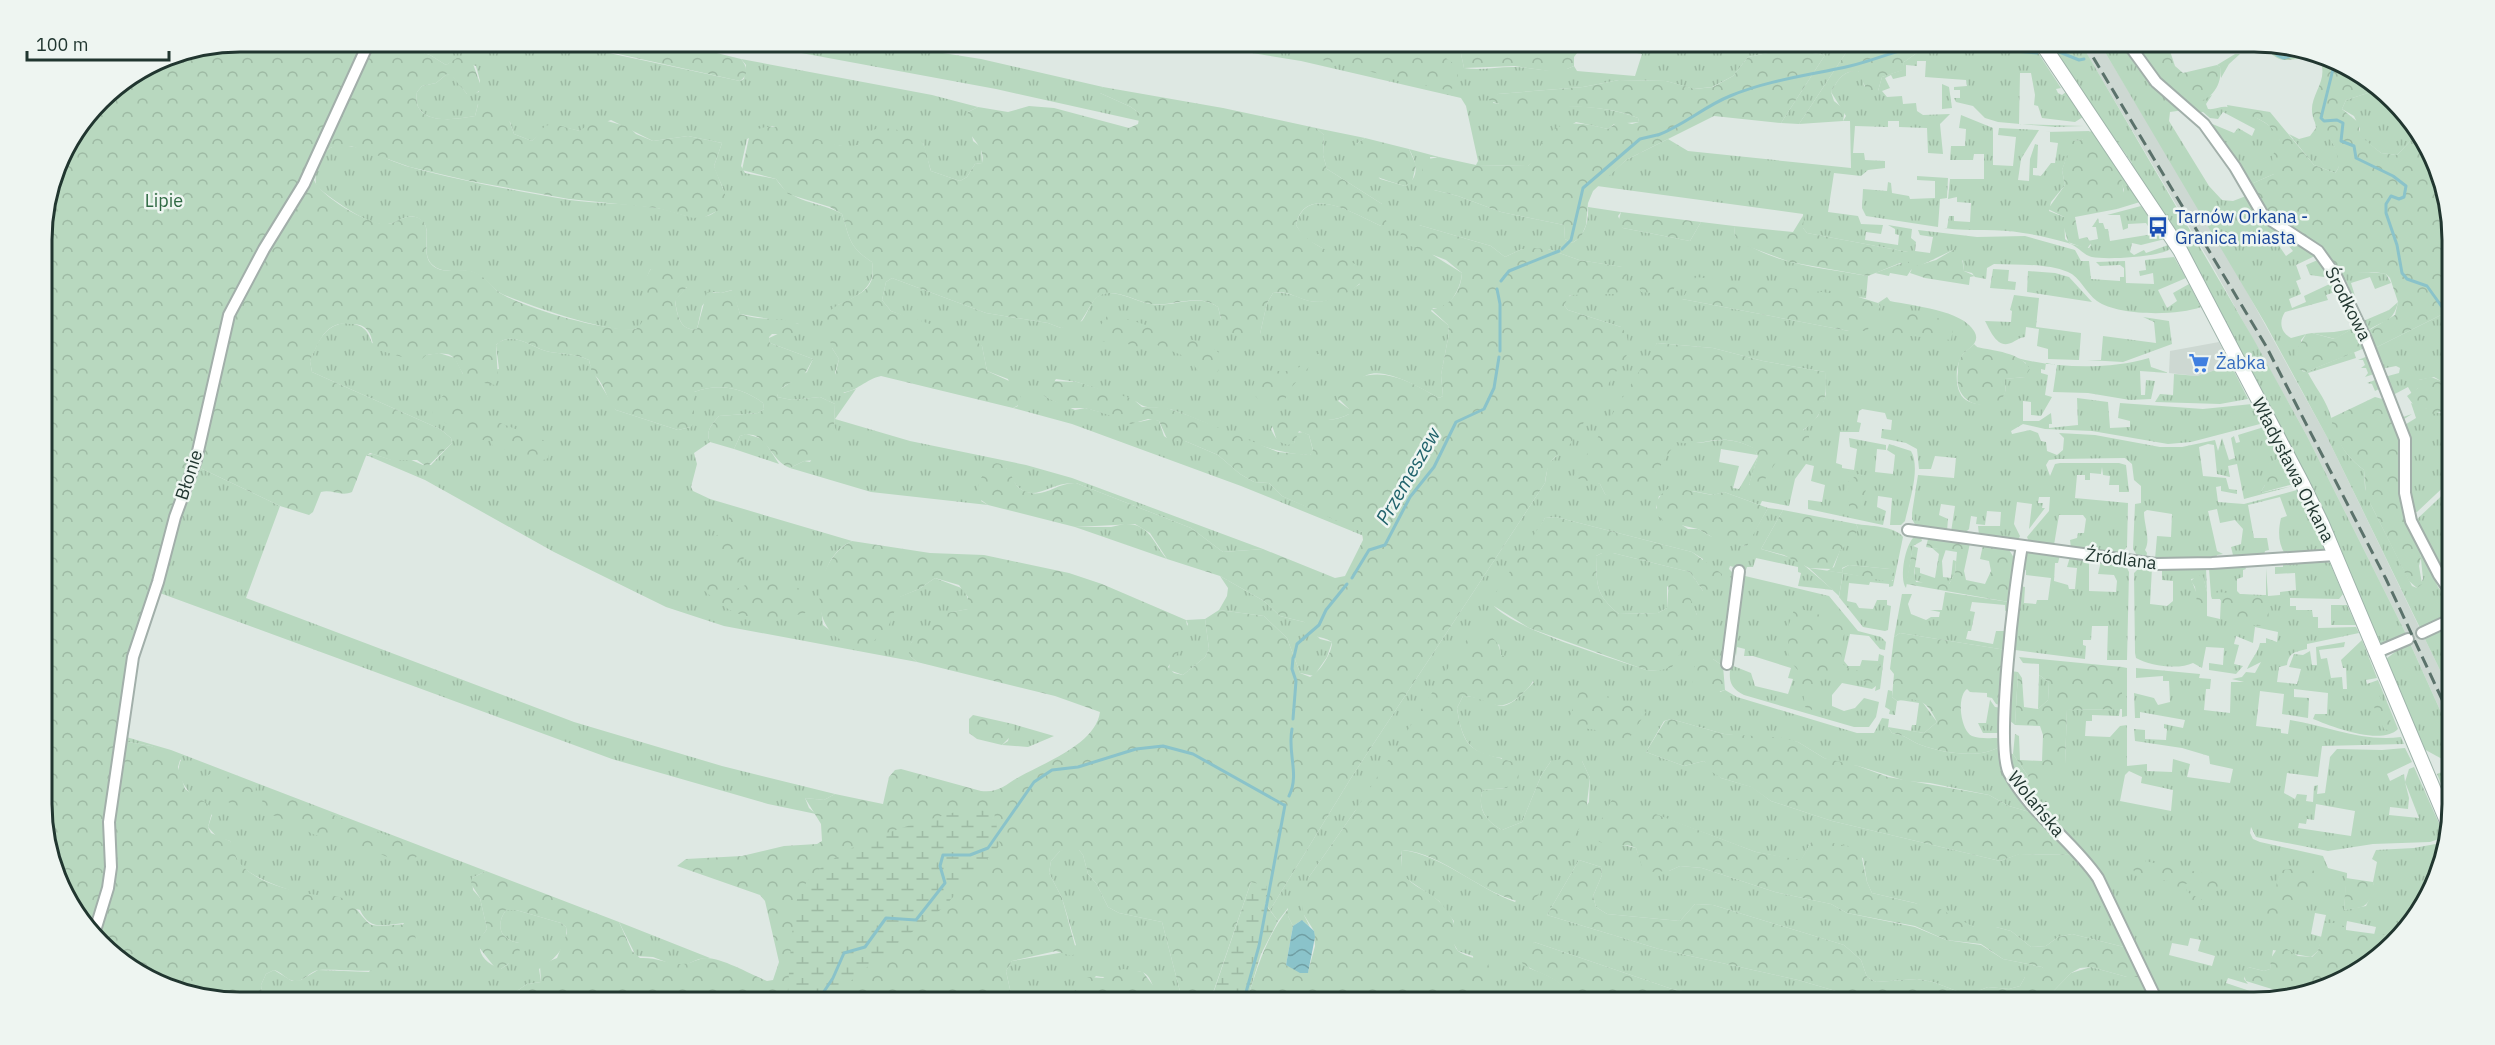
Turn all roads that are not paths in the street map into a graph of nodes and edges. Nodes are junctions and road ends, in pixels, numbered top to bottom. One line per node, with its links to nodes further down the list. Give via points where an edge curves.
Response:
1 (2049, 52): 6 (street, Władysława Orkana, via 2180,250)
2 (2134, 52): 8 (street, Środkowa, via 2156,82 2204,124 2263,214 2318,250 2336,276 2366,339 2405,439 2405,493 2411,521)
3 (364, 53): 15 (street, Błonie, via 304,184 229,315 196,460 133,657 111,803 108,888)
4 (1908, 530): 5 (street, Źródlana)
5 (2022, 546): 6 (street, Źródlana, via 2154,564); 16 (street, Wolańska, via 2009,653 2003,745 2006,768 2044,819 2098,878)
6 (2335, 555): 12 (street, Władysława Orkana)
7 (1739, 571): 13 (street)
8 (2442, 579)
9 (2442, 624): 10 (street)
10 (2422, 633)
11 (2408, 639): 12 (street)
12 (2375, 653): 14 (street, Władysława Orkana)
13 (1727, 664)
14 (2442, 810)
15 (97, 925)
16 (2153, 992)

